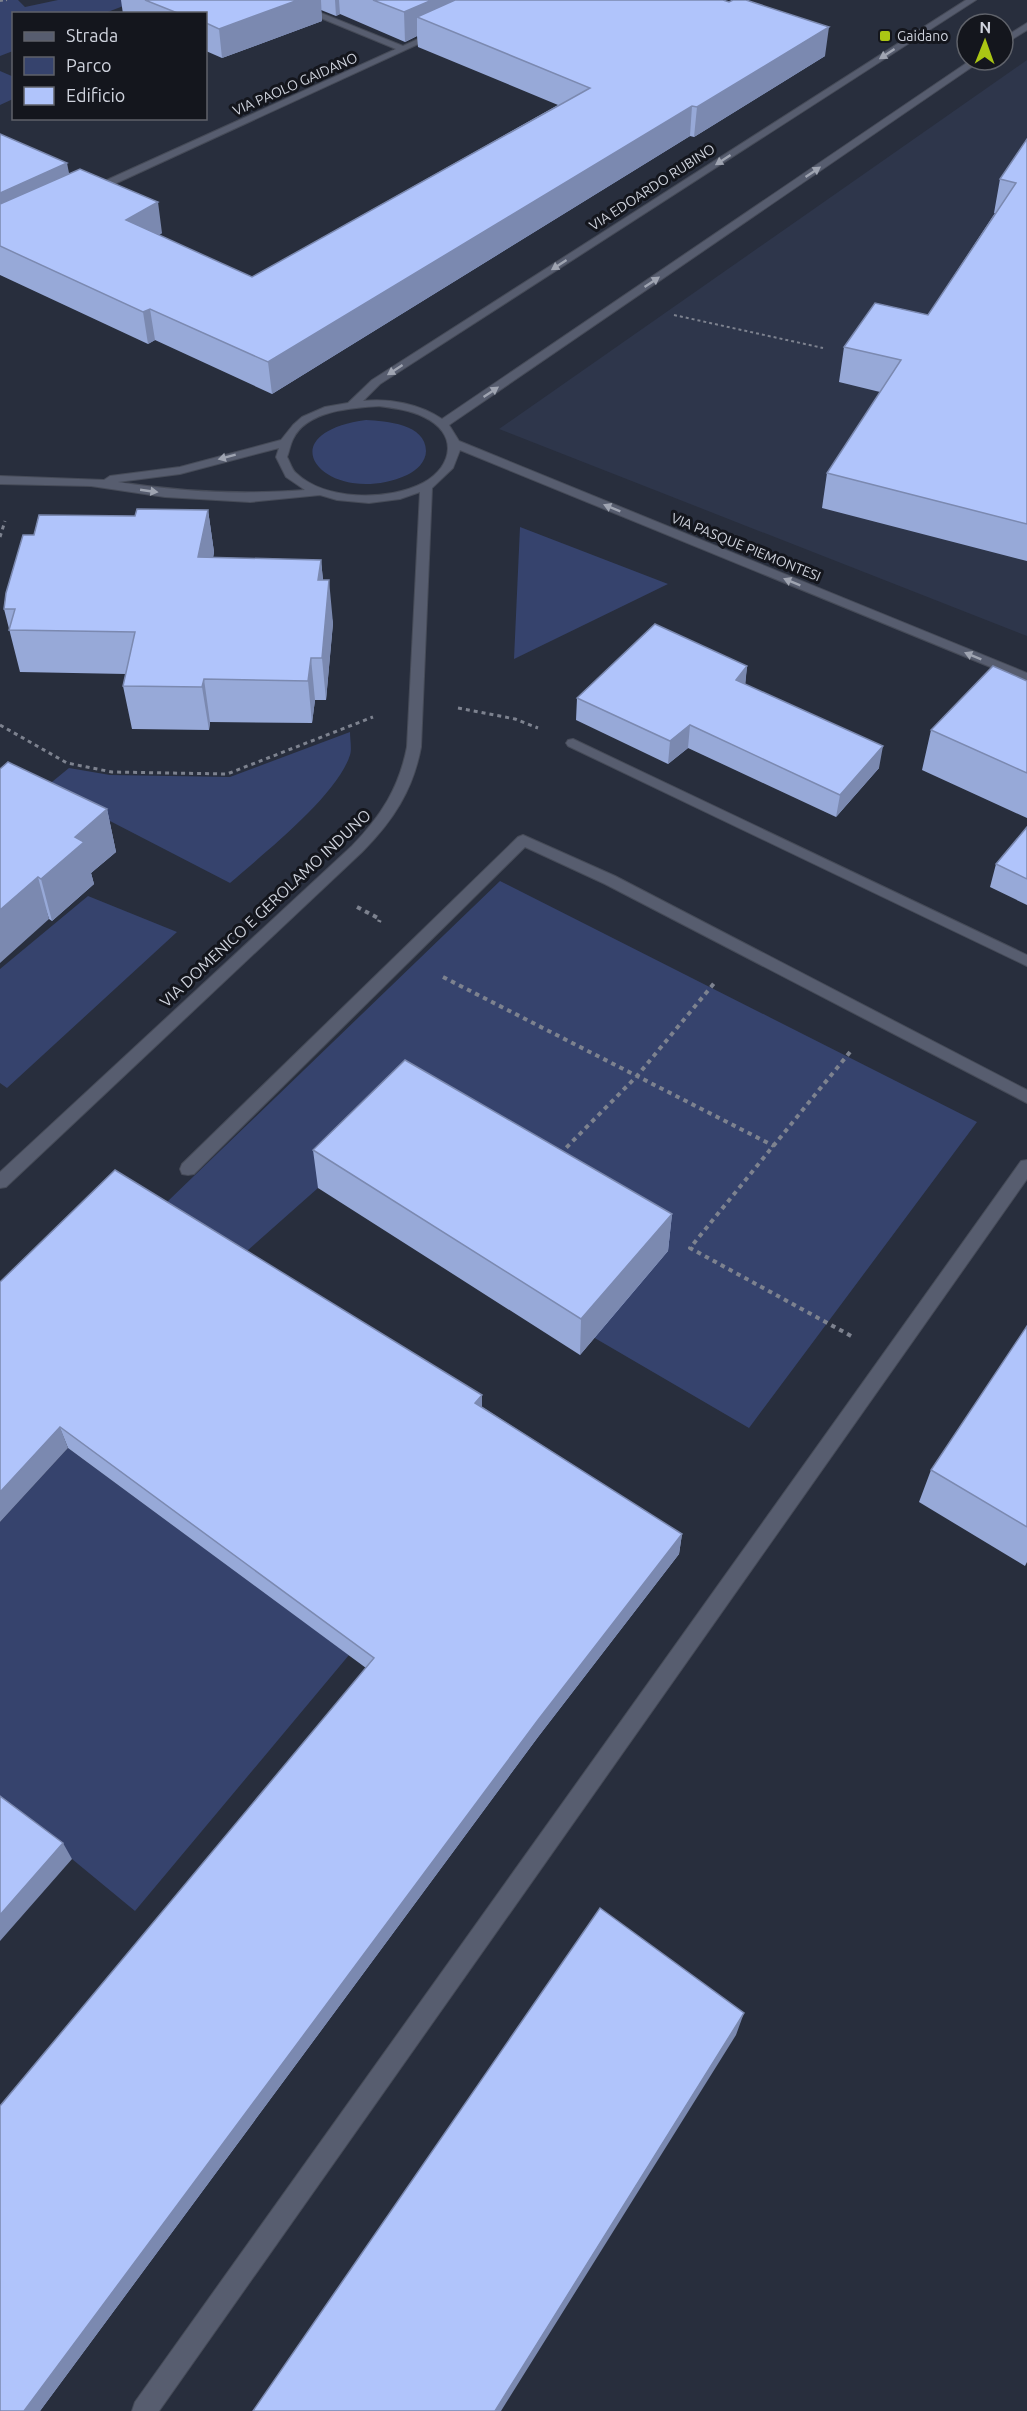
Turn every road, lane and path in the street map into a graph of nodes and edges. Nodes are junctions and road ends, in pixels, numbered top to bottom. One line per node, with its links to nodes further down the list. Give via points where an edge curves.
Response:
1 (8, 0): 4 (path)
2 (282, 0): 6 (street, VIA PAOLO GAIDANO)
3 (972, 0): 11 (street, VIA EDOARDO RUBINO, one-way to 11, via 376,382)
4 (0, 2)
5 (446, 29): 6 (street, VIA PAOLO GAIDANO)
6 (404, 49): 8 (street, VIA PAOLO GAIDANO)
7 (959, 72): 12 (street, one-way to 7)
8 (76, 198)
9 (665, 313): 10 (path)
10 (823, 348)
11 (353, 404): 12 (street, VIA EDOARDO RUBINO, via 404,406); 13 (street, VIA EDOARDO RUBINO, via 309,418)
12 (442, 424): 14 (street)
13 (284, 442): 16 (street, one-way to 16, via 180,470); 18 (street, via 282,457 287,471 299,483)
14 (454, 443): 17 (street, via 453,459 443,474); 19 (street, VIA PASQUE PIEMONTESI, one-way to 14)
15 (0, 480): 16 (street)
16 (91, 482): 18 (street, one-way to 18, via 165,493 250,498)
17 (426, 486): 18 (street, via 401,496 373,500 345,499); 20 (street, VIA DOMENICO E GEROLAMO INDUNO)
18 (318, 492)
19 (1027, 678)
20 (416, 700): 21 (path, via 227,774 112,772 67,763); 22 (path, via 515,719); 33 (street, VIA DOMENICO E GEROLAMO INDUNO, via 411,767 393,810 380,827)
21 (0, 725)
22 (573, 743): 25 (street)
23 (742, 949): 24 (street, via 523,840); 26 (street); 27 (path)
24 (403, 957): 27 (path); 32 (street)
25 (1027, 961)
26 (878, 1019): 28 (street); 29 (path)
27 (637, 1076): 29 (path); 30 (path)
28 (1027, 1097)
29 (774, 1146): 34 (path, via 690,1248)
30 (555, 1159)
31 (1027, 1166): 34 (street)
32 (188, 1169)
33 (0, 1182)
34 (891, 1357): 35 (street)
35 (144, 2411)

